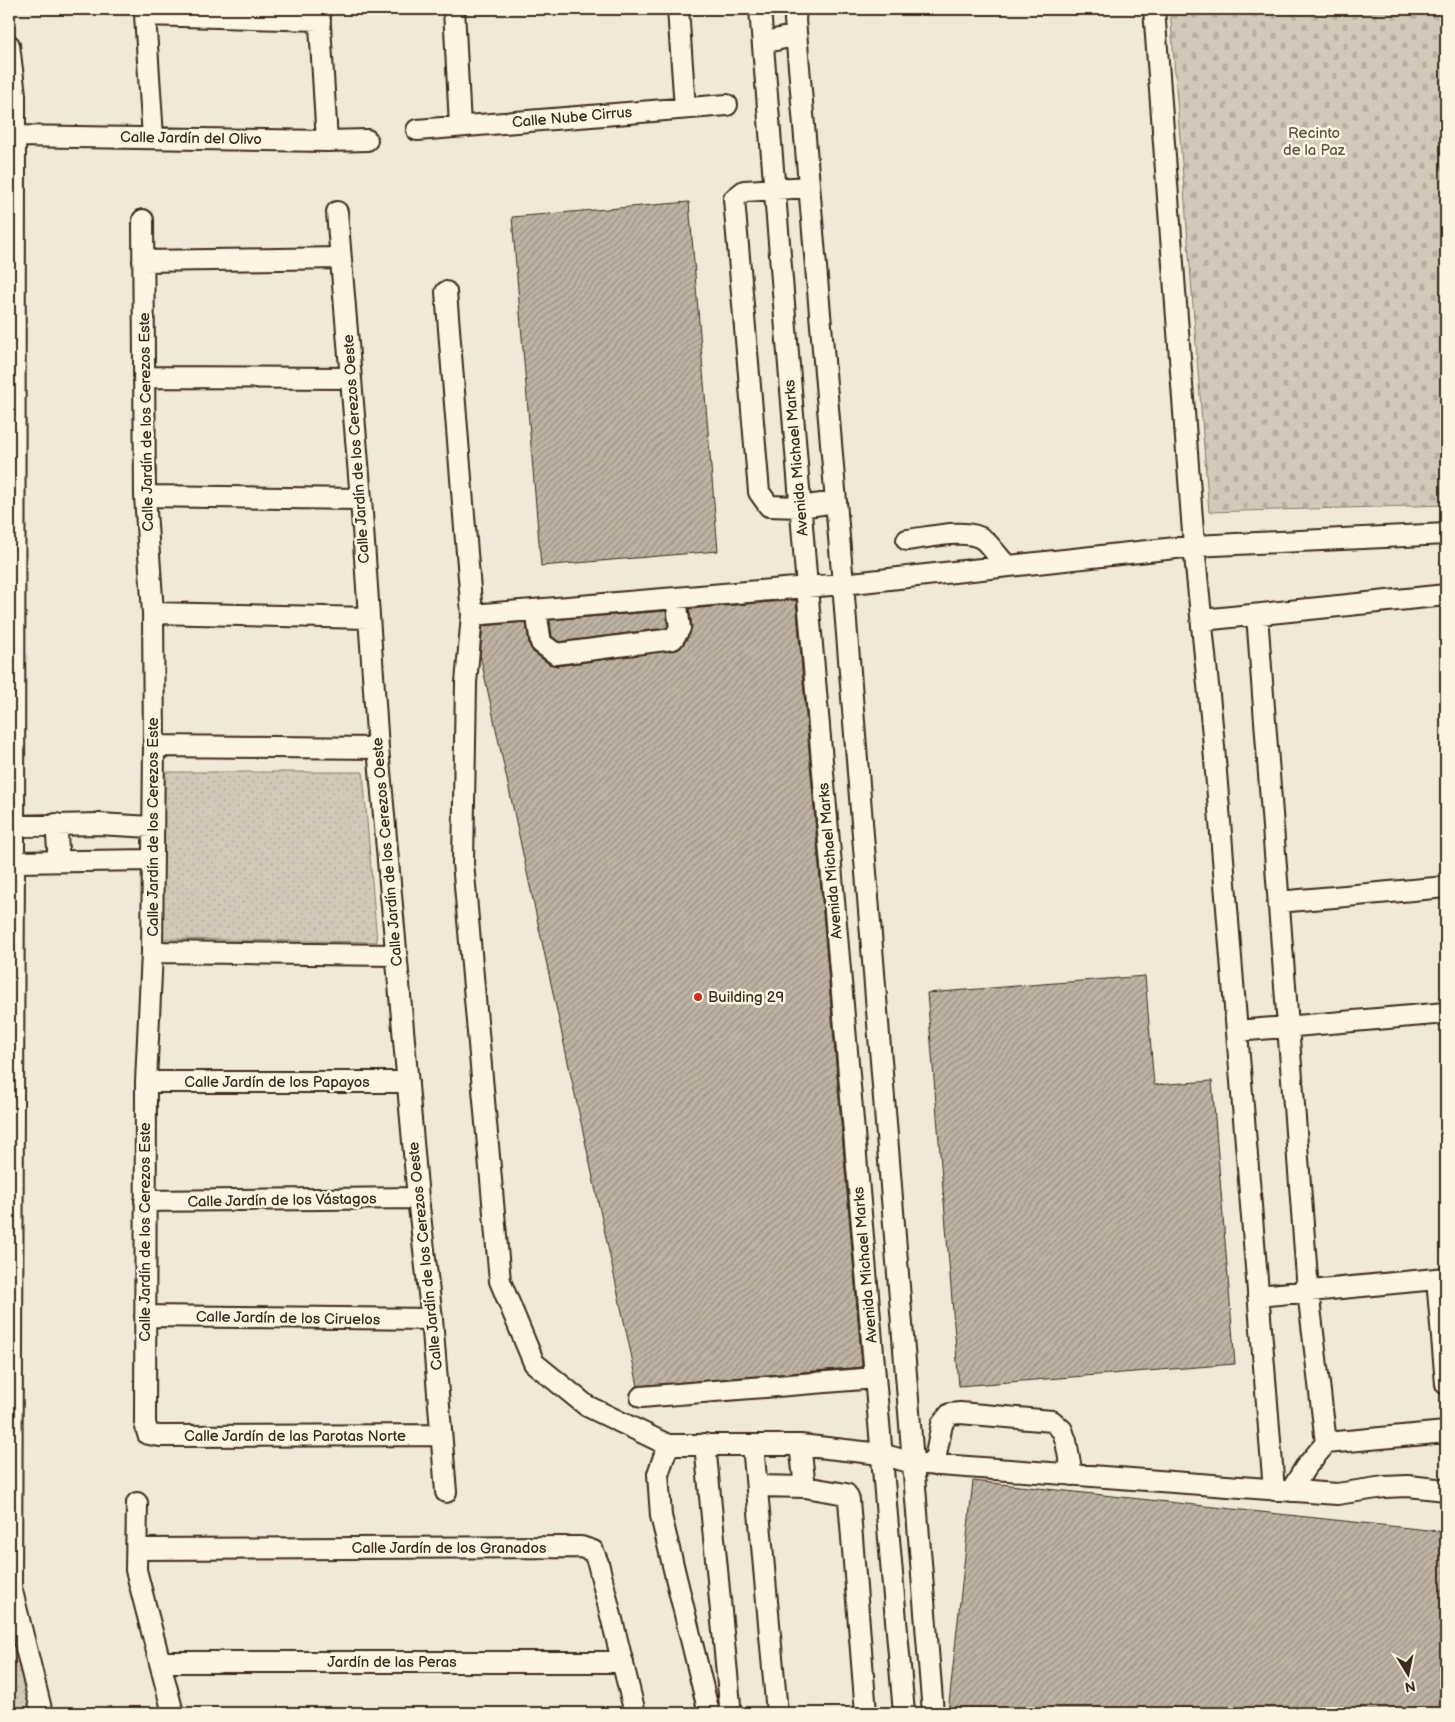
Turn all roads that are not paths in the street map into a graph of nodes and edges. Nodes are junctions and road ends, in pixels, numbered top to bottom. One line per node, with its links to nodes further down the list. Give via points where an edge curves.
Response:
1 (454, 9): 13 (street)
2 (678, 9): 12 (street)
3 (760, 9): 9 (street, Avenida Michael Marks)
4 (796, 9): 8 (street, Avenida Michael Marks)
5 (1154, 9): 35 (street)
6 (144, 12): 7 (street); 16 (street)
7 (320, 14): 18 (street)
8 (796, 35): 9 (street); 19 (street, Avenida Michael Marks)
9 (763, 43): 20 (street, Avenida Michael Marks)
10 (9, 45): 15 (street)
11 (727, 105): 12 (street, Calle Nube Cirrus)
12 (685, 108): 13 (street, Calle Nube Cirrus)
13 (460, 126): 14 (street, Calle Nube Cirrus)
14 (417, 130)
15 (16, 136): 16 (street, Calle Jardín del Olivo); 22 (street)
16 (153, 137): 18 (street, Calle Jardín del Olivo)
17 (367, 140): 18 (street, Calle Jardín del Olivo)
18 (327, 141)
19 (809, 187): 20 (street); 31 (street, Avenida Michael Marks)
20 (774, 188): 32 (street, Avenida Michael Marks); 32 (street, via 744,191 734,199 759,492 769,506)
21 (336, 212): 24 (street, Calle Jardín de los Cerezos Oeste)
22 (12, 218): 50 (street)
23 (143, 220): 25 (street, Calle Jardín de los Cerezos Este)
24 (340, 258): 25 (street); 28 (street, Calle Jardín de los Cerezos Oeste)
25 (143, 261): 27 (street, Calle Jardín de los Cerezos Este)
26 (446, 292): 43 (street)
27 (144, 377): 28 (street); 29 (street, Calle Jardín de los Cerezos Este)
28 (351, 378): 30 (street, Calle Jardín de los Cerezos Oeste)
29 (146, 496): 30 (street); 42 (street, Calle Jardín de los Cerezos Este)
30 (361, 499): 45 (street, Calle Jardín de los Cerezos Oeste)
31 (836, 502): 32 (street); 37 (street, Avenida Michael Marks)
32 (800, 507): 38 (street, Avenida Michael Marks)
33 (1446, 534): 35 (street)
34 (907, 540): 36 (street, via 974,534)
35 (1194, 546): 36 (street); 46 (street)
36 (1007, 566): 37 (street)
37 (842, 584): 38 (street); 84 (street, Avenida Michael Marks)
38 (807, 587): 40 (street); 72 (street, Avenida Michael Marks)
39 (1446, 595): 44 (street)
40 (676, 598): 41 (street); 41 (street, via 680,628 673,639 556,654 541,643)
41 (536, 610): 43 (street)
42 (152, 613): 45 (street); 47 (street, Calle Jardín de los Cerezos Este)
43 (472, 615): 80 (street, via 466,684 463,863 500,1281 534,1363 587,1406)
44 (1257, 615): 46 (street); 56 (street)
45 (369, 618): 48 (street, Calle Jardín de los Cerezos Oeste)
46 (1202, 620): 61 (street)
47 (154, 746): 48 (street); 51 (street, Calle Jardín de los Cerezos Este)
48 (378, 748): 58 (street, Calle Jardín de los Cerezos Oeste)
49 (56, 824): 50 (street); 51 (street); 53 (street)
50 (14, 826): 54 (street)
51 (152, 827): 52 (street, Calle Jardín de los Cerezos Este)
52 (152, 860): 53 (street); 57 (street, Calle Jardín de los Cerezos Este)
53 (59, 861): 54 (street)
54 (14, 862): 64 (street)
55 (1446, 887): 56 (street)
56 (1278, 902): 60 (street)
57 (152, 952): 58 (street); 62 (street, Calle Jardín de los Cerezos Este)
58 (396, 955): 63 (street, Calle Jardín de los Cerezos Oeste)
59 (1446, 1013): 60 (street)
60 (1288, 1026): 61 (street); 68 (street)
61 (1237, 1031): 69 (street)
62 (146, 1082): 63 (street, Calle Jardín de los Papayos); 66 (street, Calle Jardín de los Cerezos Este)
63 (408, 1082): 65 (street, Calle Jardín de los Cerezos Oeste)
64 (11, 1169): 98 (street, via 11,1587)
65 (418, 1198): 66 (street, Calle Jardín de los Vástagos); 71 (street, Calle Jardín de los Cerezos Oeste)
66 (146, 1201): 70 (street, Calle Jardín de los Cerezos Este)
67 (1442, 1278): 68 (street); 73 (street)
68 (1308, 1291): 69 (street); 78 (street)
69 (1258, 1296): 89 (street)
70 (145, 1316): 71 (street, Calle Jardín de los Ciruelos); 76 (street, Calle Jardín de los Cerezos Este, via 145,1423)
71 (432, 1320): 77 (street, Calle Jardín de los Cerezos Oeste)
72 (875, 1378): 74 (street); 83 (street, Avenida Michael Marks)
73 (1446, 1384)
74 (641, 1396)
75 (1446, 1432): 78 (street)
76 (148, 1434): 77 (street, Calle Jardín de las Parotas Norte)
77 (441, 1435): 91 (street, Calle Jardín de los Cerezos Oeste)
78 (1326, 1443): 89 (street)
79 (705, 1444): 80 (street); 81 (street); 102 (street, via 730,1705)
80 (668, 1445): 101 (street, via 658,1474 661,1516)
81 (753, 1445): 82 (street); 87 (street)
82 (800, 1445): 83 (street); 88 (street)
83 (881, 1454): 84 (street); 95 (street, Avenida Michael Marks)
84 (912, 1463): 85 (street); 94 (street, Avenida Michael Marks)
85 (934, 1465): 86 (street); 86 (street, via 942,1424 950,1414 960,1412 1052,1421 1062,1430)
86 (1072, 1475): 89 (street)
87 (757, 1486): 88 (street); 103 (street)
88 (805, 1488): 104 (street, via 846,1494 849,1500)
89 (1282, 1490): 90 (street, via 1338,1494 1408,1486)
90 (1446, 1490)
91 (446, 1492)
92 (137, 1503): 93 (street)
93 (137, 1549): 96 (street, via 136,1570); 97 (street, Calle Jardín de los Granados, via 581,1547 593,1551 598,1563)
94 (920, 1556): 95 (street); 106 (street, Avenida Michael Marks)
95 (891, 1558): 105 (street, Avenida Michael Marks)
96 (160, 1662): 97 (street, Jardín de las Peras); 99 (street)
97 (623, 1662): 100 (street, Calle Jardín de los Granados)
98 (42, 1713)
99 (173, 1713)
100 (635, 1713)
101 (709, 1713)
102 (728, 1713)
103 (778, 1713)
104 (866, 1713)
105 (904, 1713)
106 (933, 1713)

